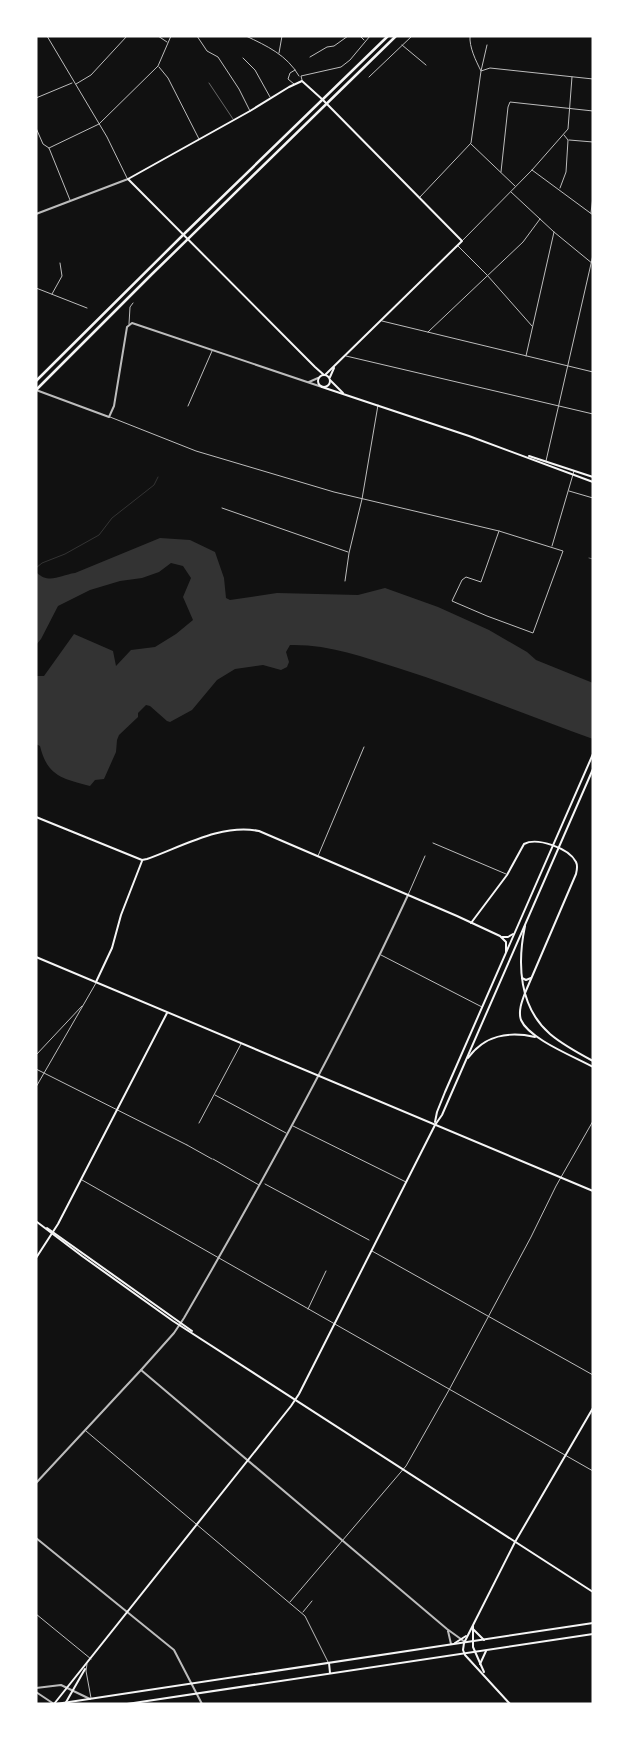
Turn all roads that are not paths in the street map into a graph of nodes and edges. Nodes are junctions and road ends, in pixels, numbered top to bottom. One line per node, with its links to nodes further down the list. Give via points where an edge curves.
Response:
1 (48, 36): 30 (street)
2 (127, 36): 33 (street, via 91,75)
3 (158, 36): 16 (street)
4 (171, 36): 16 (street)
5 (197, 36): 39 (street, via 207,51 218,57 240,89)
6 (246, 36): 19 (street)
7 (282, 36): 19 (street)
8 (348, 36): 20 (street)
9 (360, 36): 15 (street)
10 (370, 36): 15 (street)
11 (388, 36): 36 (main road)
12 (396, 36): 37 (main road)
13 (412, 36): 17 (street)
14 (470, 36): 25 (street)
15 (364, 41): 29 (street, via 341,67 301,76)
16 (168, 42): 23 (street)
17 (402, 45): 22 (street); 26 (street)
18 (487, 45): 25 (street)
19 (279, 54): 24 (street)
20 (310, 57)
21 (243, 58): 34 (street, via 255,70)
22 (426, 65)
23 (158, 66): 42 (street); 45 (street, via 168,78)
24 (295, 69): 29 (street); 32 (street, via 288,76)
25 (481, 71): 27 (street, via 490,68); 48 (street)
26 (369, 77)
27 (572, 77): 28 (street); 38 (street)
28 (593, 79)
29 (302, 81): 32 (main road); 36 (main road)
30 (74, 82): 33 (street); 35 (street)
31 (208, 83): 41 (lane)
32 (294, 84): 34 (main road)
33 (75, 85): 42 (street)
34 (271, 97): 39 (main road)
35 (36, 98)
36 (323, 100): 37 (main road); 63 (main road)
37 (327, 104): 57 (main road); 64 (main road)
38 (570, 110): 40 (street); 44 (street, via 568,129); 51 (street, via 509,104)
39 (250, 111): 41 (main road)
40 (593, 111)
41 (234, 120): 45 (main road)
42 (99, 124): 49 (street); 52 (street)
43 (36, 128): 49 (street, via 43,144)
44 (563, 135): 46 (street); 50 (street)
45 (199, 140): 52 (main road)
46 (568, 140): 47 (street); 54 (street, via 566,172)
47 (593, 142)
48 (471, 143): 51 (street); 57 (street)
49 (49, 148): 58 (street)
50 (532, 170): 53 (street); 54 (street)
51 (501, 172): 53 (street)
52 (128, 179): 58 (street); 63 (main road)
53 (515, 186): 55 (street)
54 (559, 190): 60 (street)
55 (511, 192): 61 (street); 65 (street)
56 (593, 197): 60 (street)
57 (420, 198): 65 (main road)
58 (70, 200): 59 (street)
59 (36, 214)
60 (592, 214)
61 (540, 220): 62 (street); 70 (street, via 523,242)
62 (554, 232): 69 (street); 77 (street)
63 (183, 235): 64 (main road); 89 (main road)
64 (187, 240): 83 (main road); 92 (main road)
65 (462, 241): 66 (main road)
66 (458, 246): 70 (street); 75 (main road)
67 (593, 255): 69 (street)
68 (60, 263): 72 (street, via 62,276)
69 (592, 263): 84 (street)
70 (487, 275): 77 (street); 78 (street)
71 (36, 288): 72 (street)
72 (52, 294): 74 (street)
73 (133, 303): 76 (street)
74 (87, 308)
75 (382, 321): 78 (street); 80 (main road)
76 (129, 324): 79 (street); 98 (street, via 114,406)
77 (533, 328): 81 (street)
78 (428, 332): 81 (street)
79 (212, 351): 90 (street); 94 (street)
80 (346, 356): 82 (main road); 96 (street)
81 (526, 357): 84 (street)
82 (335, 366): 86 (main road); 88 (main road)
83 (315, 367): 86 (main road); 87 (main road)
84 (567, 367): 85 (street); 96 (street)
85 (593, 372)
86 (325, 375): 87 (main road); 88 (main road)
87 (318, 378): 90 (street); 91 (main road)
88 (330, 379): 91 (main road, via 328,385); 93 (main road)
89 (36, 381)
90 (306, 382): 91 (street)
91 (322, 387): 93 (main road)
92 (36, 390): 98 (street)
93 (347, 395): 95 (main road)
94 (188, 406)
95 (378, 406): 99 (main road); 106 (street)
96 (559, 407): 97 (street); 99 (street)
97 (593, 414)
98 (109, 417): 106 (street, via 196,451)
99 (546, 463): 100 (main road); 101 (main road)
100 (574, 471): 101 (street); 102 (main road)
101 (573, 475): 103 (main road); 104 (street)
102 (593, 477)
103 (593, 482)
104 (568, 490): 105 (street); 109 (street)
105 (593, 498)
106 (362, 499): 108 (street); 110 (street)
107 (222, 508): 110 (street)
108 (499, 531): 109 (street); 109 (street, via 481,582 466,577 452,601 533,633 563,550)
109 (552, 547)
110 (349, 553): 113 (street)
111 (589, 558): 112 (lane)
112 (593, 559)
113 (345, 581)
114 (364, 747): 119 (street)
115 (593, 754): 126 (main road)
116 (593, 769): 125 (main road)
117 (36, 817): 121 (main road)
118 (433, 843): 122 (street)
119 (318, 856): 121 (main road, via 269,834 241,828); 123 (main road)
120 (425, 856): 123 (street)
121 (142, 860): 133 (main road, via 112,948)
122 (506, 875): 124 (main road); 132 (main road, via 520,848 528,842 541,842 559,849 572,857 577,866 574,881)
123 (408, 895): 124 (main road); 129 (street)
124 (471, 922): 127 (main road)
125 (526, 922): 131 (main road, via 520,955); 144 (main road)
126 (517, 929): 127 (main road, via 511,936); 128 (main road)
127 (500, 936): 128 (main road, via 506,942)
128 (506, 952): 136 (main road)
129 (380, 955): 136 (street); 148 (street)
130 (36, 957): 133 (main road)
131 (521, 976): 132 (main road, via 526,980); 134 (main road)
132 (531, 978): 134 (main road)
133 (96, 982): 135 (street); 139 (main road)
134 (525, 993): 137 (main road); 138 (main road)
135 (85, 1004): 142 (street); 147 (street)
136 (482, 1007): 154 (main road, via 442,1099)
137 (530, 1007): 138 (main road, via 523,1005); 143 (main road, via 551,1035)
138 (520, 1008): 140 (main road, via 522,1020)
139 (167, 1012): 141 (main road); 151 (main road)
140 (538, 1038): 144 (main road, via 508,1034 493,1038 477,1047); 145 (main road)
141 (241, 1043): 148 (main road); 150 (street)
142 (36, 1056)
143 (593, 1061)
144 (465, 1062): 154 (main road)
145 (593, 1067)
146 (36, 1069): 147 (street)
147 (44, 1073): 149 (street); 151 (street)
148 (319, 1076): 154 (main road); 155 (street)
149 (36, 1087)
150 (214, 1094): 153 (street); 156 (street)
151 (118, 1110): 158 (main road); 161 (street)
152 (593, 1121): 157 (street)
153 (199, 1123)
154 (435, 1125): 157 (main road); 159 (main road)
155 (292, 1126): 156 (street); 159 (street)
156 (288, 1134): 161 (street)
157 (562, 1178): 162 (main road); 171 (street)
158 (81, 1180): 164 (main road); 168 (street)
159 (406, 1182): 166 (main road)
160 (265, 1184): 165 (street)
161 (260, 1185): 168 (street)
162 (593, 1191)
163 (37, 1221): 164 (main road)
164 (53, 1233): 167 (main road); 172 (main road)
165 (369, 1240)
166 (372, 1251): 171 (street); 173 (main road)
167 (36, 1258)
168 (218, 1259): 170 (street); 172 (street)
169 (326, 1271): 170 (street)
170 (307, 1309): 173 (street)
171 (489, 1316): 175 (street); 176 (street)
172 (180, 1324): 174 (street); 177 (main road)
173 (335, 1325): 176 (street); 177 (main road)
174 (141, 1370): 179 (street); 181 (street)
175 (593, 1375)
176 (450, 1390): 180 (street); 182 (street)
177 (296, 1400): 181 (main road); 182 (main road)
178 (593, 1408): 180 (main road)
179 (85, 1431): 184 (street); 185 (street)
180 (565, 1456): 183 (street); 188 (main road)
181 (247, 1460): 185 (main road); 187 (street)
182 (403, 1470): 187 (street); 188 (main road)
183 (593, 1471)
184 (36, 1483)
185 (197, 1524): 191 (street); 193 (main road)
186 (36, 1538): 193 (street)
187 (343, 1541): 191 (street); 197 (street)
188 (515, 1542): 189 (main road); 195 (main road)
189 (593, 1592)
190 (312, 1601): 192 (street)
191 (290, 1602): 192 (street)
192 (302, 1612): 212 (street)
193 (127, 1613): 211 (main road); 217 (street, via 174,1650)
194 (36, 1614): 211 (street)
195 (475, 1622): 198 (main road); 199 (main road)
196 (593, 1623): 202 (main road)
197 (447, 1629): 201 (street); 205 (street)
198 (473, 1629): 202 (main road); 203 (main road)
199 (469, 1632): 201 (main road); 204 (main road)
200 (593, 1634): 207 (main road)
201 (461, 1640): 204 (street); 205 (main road)
202 (484, 1640): 203 (main road)
203 (473, 1641): 204 (main road); 206 (main road)
204 (465, 1644): 205 (main road); 206 (main road); 208 (main road); 210 (main road)
205 (451, 1645): 212 (main road)
206 (473, 1646): 208 (main road); 209 (main road)
207 (487, 1650): 209 (main road); 214 (main road)
208 (469, 1652): 209 (main road); 210 (main road)
209 (474, 1652): 214 (main road)
210 (464, 1653): 215 (main road); 216 (main road)
211 (91, 1659): 213 (main road)
212 (329, 1663): 215 (main road); 217 (main road)
213 (87, 1664): 219 (main road); 220 (main road); 223 (street)
214 (480, 1664): 216 (main road)
215 (330, 1673): 222 (main road)
216 (486, 1676): 228 (main road)
217 (191, 1683): 222 (street); 223 (main road)
218 (36, 1688): 219 (street, via 59,1684)
219 (68, 1688): 220 (street); 225 (main road)
220 (73, 1690): 223 (street); 224 (main road)
221 (36, 1692): 225 (street)
222 (196, 1693): 226 (main road); 227 (street)
223 (91, 1699): 224 (main road)
224 (66, 1703): 225 (main road)
225 (55, 1704)
226 (127, 1704)
227 (202, 1704)
228 (510, 1704)

